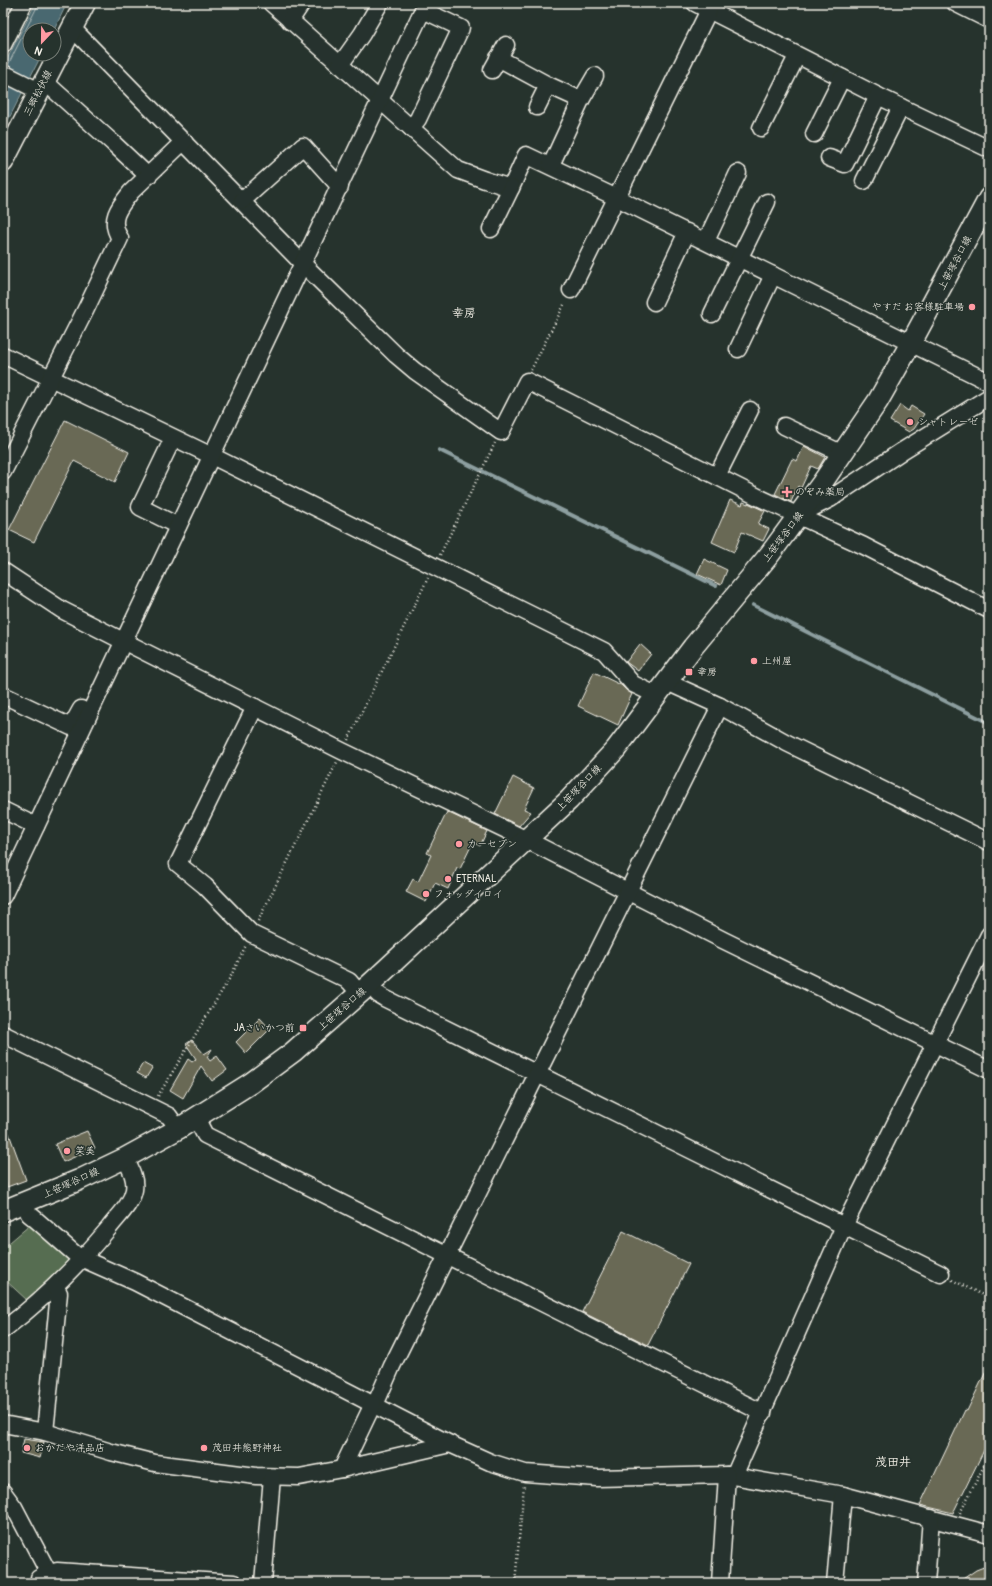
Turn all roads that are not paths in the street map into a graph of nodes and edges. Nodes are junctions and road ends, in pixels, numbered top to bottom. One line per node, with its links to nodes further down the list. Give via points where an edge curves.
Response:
1 (24, 3): 13 (street)
2 (85, 3): 12 (main road, 三郷松伏線)
3 (271, 3): 11 (street)
4 (302, 3): 11 (street)
5 (380, 3): 16 (street)
6 (695, 3): 9 (street)
7 (955, 3): 10 (street)
8 (424, 7): 23 (street); 27 (street, via 461,28 418,119)
9 (710, 7): 14 (street); 40 (street)
10 (989, 20)
11 (290, 21): 16 (street)
12 (72, 28): 21 (main road, 三郷松伏線); 30 (street)
13 (3, 45)
14 (797, 56): 19 (street); 28 (street)
15 (498, 58): 20 (street)
16 (340, 65): 23 (street)
17 (3, 73): 21 (street)
18 (594, 76): 24 (street)
19 (842, 78): 22 (street); 29 (street)
20 (548, 85): 24 (street); 25 (street)
21 (38, 86): 33 (main road, 三郷松伏線); 36 (street, via 113,143)
22 (878, 96): 26 (street); 32 (street, via 845,164)
23 (380, 100): 27 (street); 38 (street)
24 (581, 100): 34 (street)
25 (537, 107)
26 (901, 107): 31 (street); 37 (street)
27 (411, 128): 39 (street, via 458,170)
28 (761, 128)
29 (814, 134)
30 (184, 141): 36 (street); 42 (street)
31 (989, 149)
32 (829, 158)
33 (3, 162)
34 (551, 165): 39 (street, via 526,155); 40 (street)
35 (738, 173): 46 (street)
36 (148, 176): 56 (street, via 124,201 113,221 120,238)
37 (864, 181)
38 (340, 187): 42 (street, via 303,146); 48 (street)
39 (511, 188): 44 (street)
40 (617, 198): 45 (street); 50 (street)
41 (989, 198): 53 (main road, 上笹塚谷口線)
42 (242, 201): 48 (street)
43 (767, 202): 47 (street)
44 (491, 229)
45 (687, 232): 46 (street); 51 (street)
46 (706, 241): 47 (street)
47 (739, 258): 49 (street); 52 (street)
48 (303, 264): 64 (street); 66 (street, via 410,367 500,432 527,381)
49 (773, 275): 53 (street); 54 (street)
50 (571, 290)
51 (654, 302)
52 (712, 314)
53 (911, 344): 57 (street); 63 (main road, 上笹塚谷口線)
54 (738, 349)
55 (5, 359): 56 (street)
56 (51, 378): 61 (street); 62 (street)
57 (989, 382)
58 (989, 397): 67 (street, via 830,499)
59 (750, 410): 66 (street)
60 (784, 426): 63 (street)
61 (173, 438): 64 (street); 68 (street, via 140,507)
62 (8, 447): 65 (street)
63 (843, 454): 67 (main road, 上笹塚谷口線)
64 (212, 456): 68 (street); 72 (street, via 604,651 633,684)
65 (3, 472)
66 (717, 476): 67 (street)
67 (798, 516): 70 (street, via 864,546); 72 (main road, 上笹塚谷口線)
68 (178, 526): 71 (street)
69 (3, 571): 71 (street, via 62,610)
70 (989, 610)
71 (120, 639): 75 (street); 76 (street)
72 (662, 689): 74 (street); 79 (main road, 上笹塚谷口線, via 616,749 569,800)
73 (3, 695): 76 (street, via 72,727)
74 (720, 706): 80 (street, via 787,743); 81 (street)
75 (255, 707): 79 (street); 84 (street, via 178,864 205,886 252,934)
76 (86, 709): 78 (street)
77 (3, 810): 78 (street)
78 (36, 826): 82 (street)
79 (527, 840): 81 (street); 84 (main road, 上笹塚谷口線)
80 (989, 842)
81 (628, 892): 86 (street); 88 (street)
82 (3, 896)
83 (989, 935): 86 (street)
84 (365, 989): 88 (street); 89 (main road, 上笹塚谷口線, via 293,1052 251,1083)
85 (3, 1034): 90 (street, via 170,1116)
86 (935, 1043): 87 (street); 94 (street)
87 (989, 1070)
88 (536, 1073): 94 (street); 95 (street)
89 (196, 1118): 90 (main road, 上笹塚谷口線); 95 (street, via 205,1135)
90 (178, 1129): 91 (main road, 上笹塚谷口線)
91 (125, 1158): 92 (main road, 上笹塚谷口線); 96 (street, via 134,1181 134,1191 129,1204)
92 (24, 1203): 93 (main road, 上笹塚谷口線); 96 (street, via 29,1214)
93 (4, 1207)
94 (844, 1226): 97 (street); 101 (street)
95 (447, 1255): 100 (street); 101 (street)
96 (83, 1258): 98 (street); 100 (street, via 135,1282)
97 (941, 1274)
98 (55, 1287): 99 (street); 103 (street, via 59,1293)
99 (3, 1330)
100 (374, 1405): 104 (street); 105 (street)
101 (763, 1413): 106 (street)
102 (3, 1424): 103 (street)
103 (45, 1432): 107 (street, via 155,1463)
104 (450, 1444): 105 (street); 106 (street, via 490,1462 525,1473 597,1478)
105 (342, 1469): 107 (street, via 299,1477)
106 (731, 1476): 109 (street); 115 (street)
107 (272, 1477): 114 (street)
108 (3, 1492): 112 (street, via 14,1507)
109 (843, 1495): 110 (street); 116 (street)
110 (931, 1518): 111 (street); 117 (street)
111 (989, 1534)
112 (48, 1580): 113 (street, via 57,1572)
113 (234, 1583)
114 (263, 1583)
115 (720, 1583)
116 (835, 1583)
117 (926, 1583)

